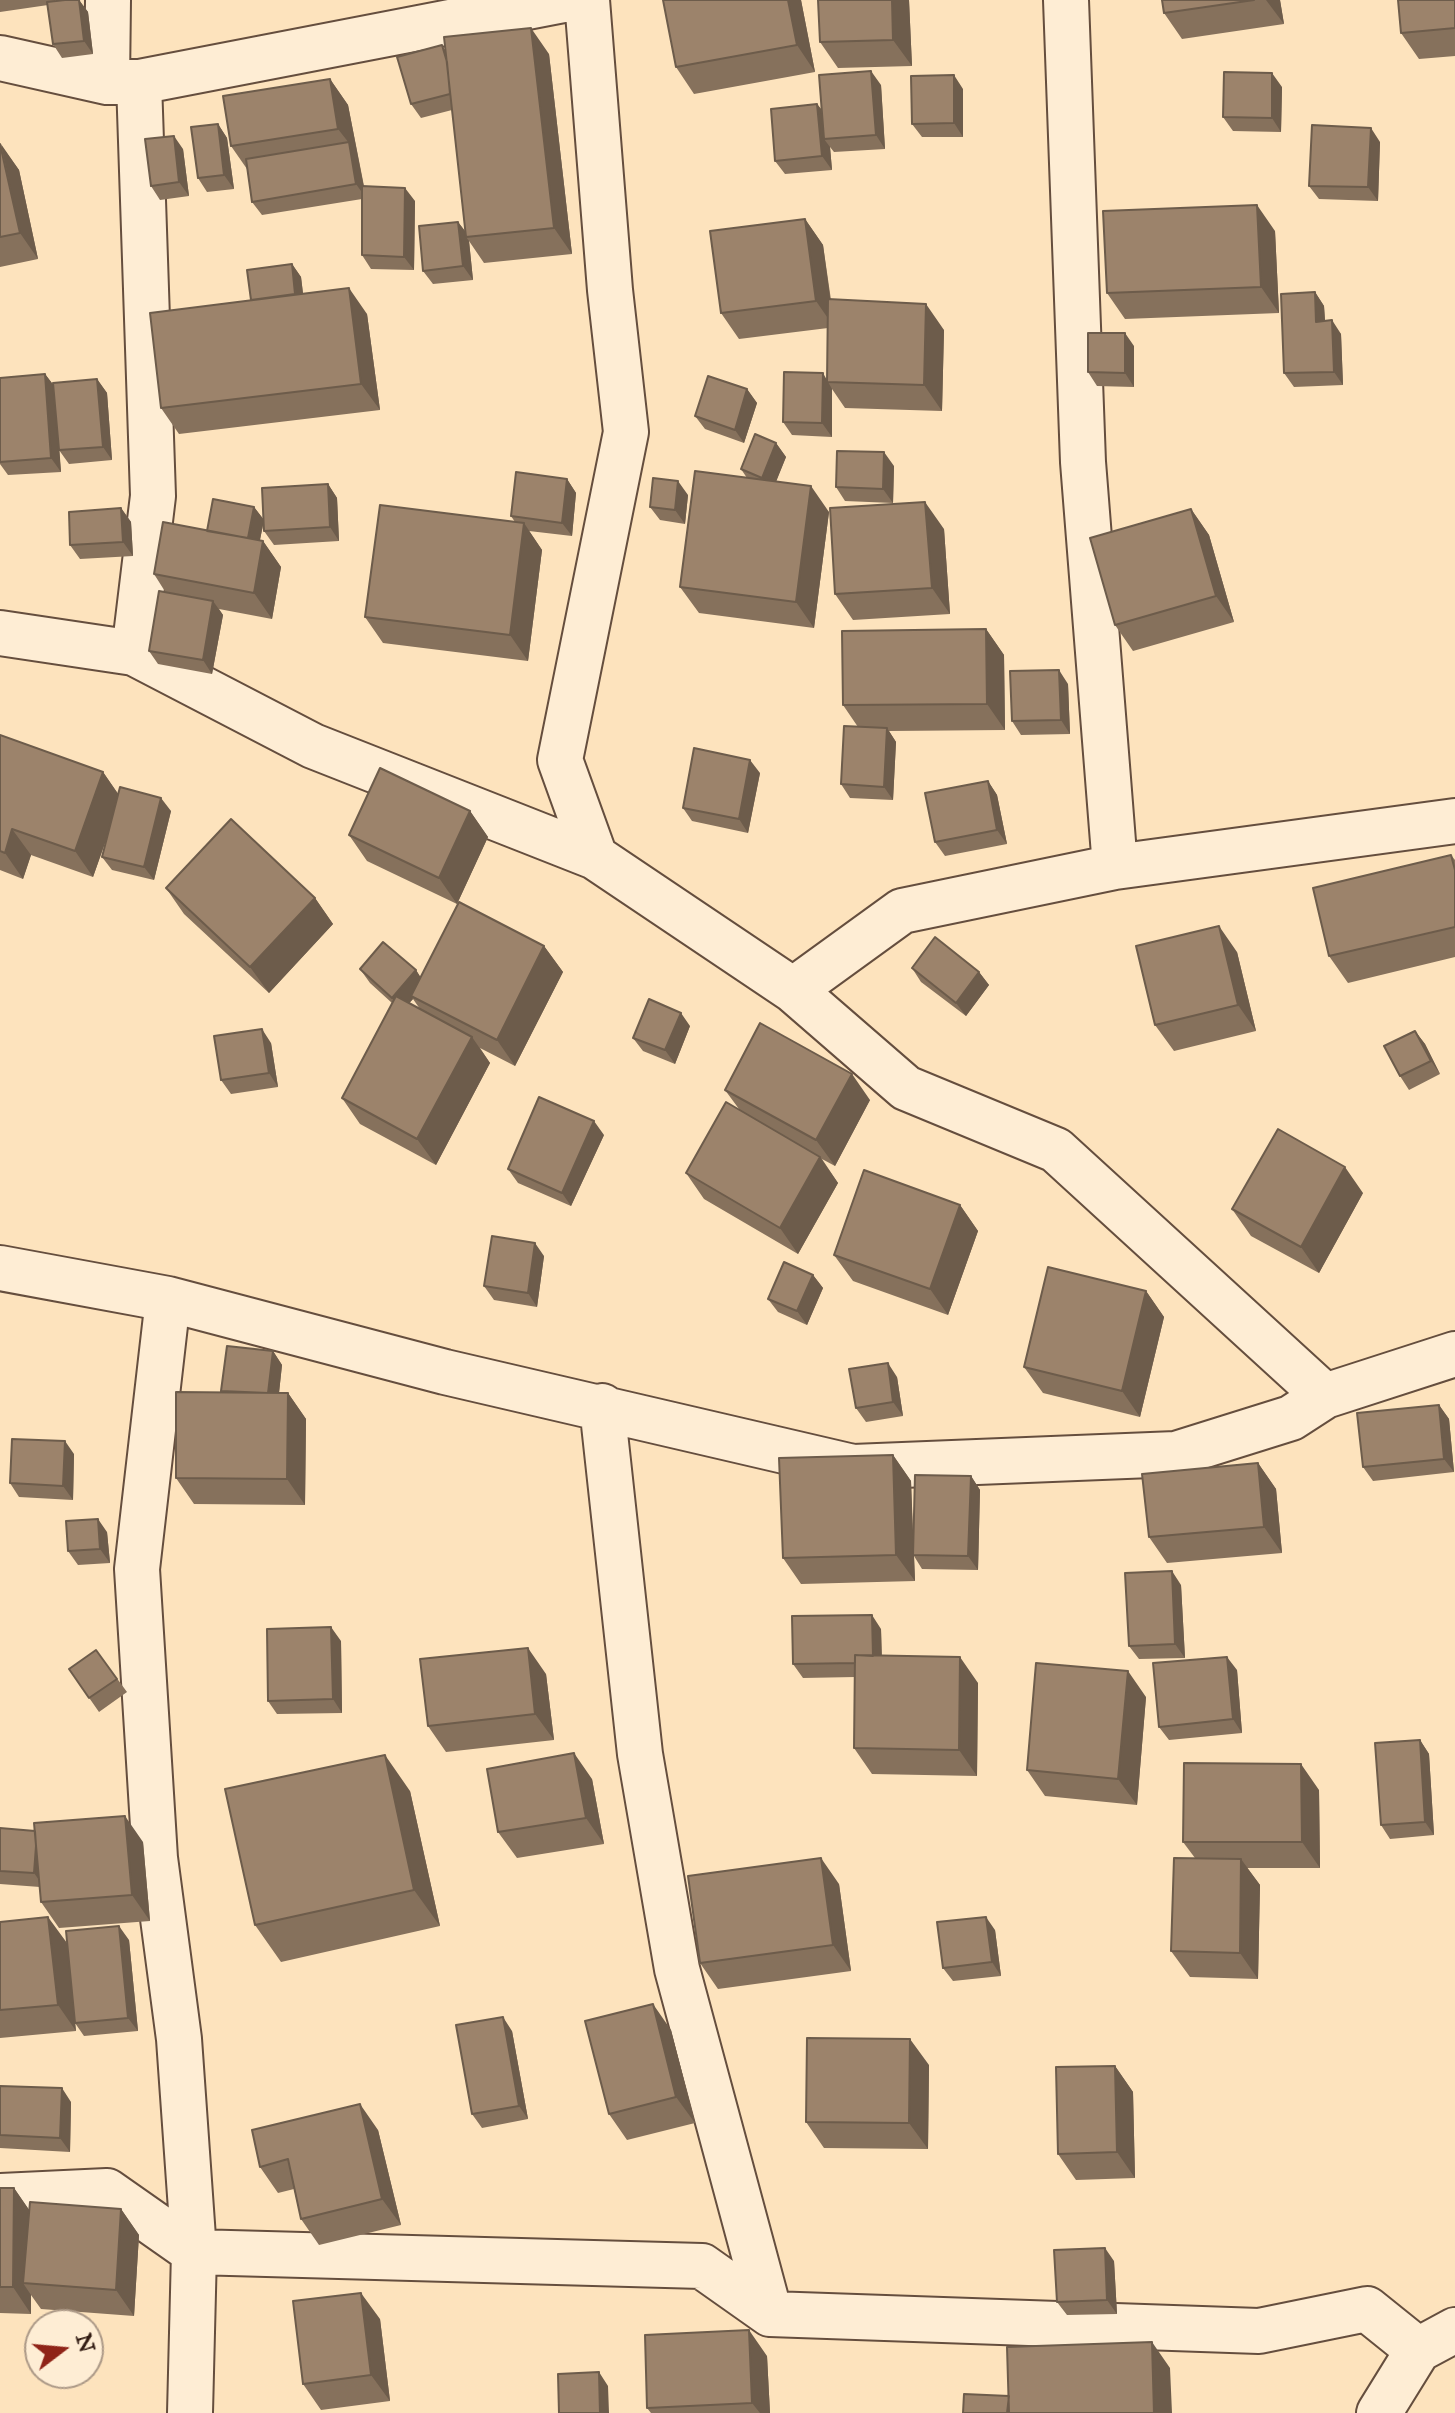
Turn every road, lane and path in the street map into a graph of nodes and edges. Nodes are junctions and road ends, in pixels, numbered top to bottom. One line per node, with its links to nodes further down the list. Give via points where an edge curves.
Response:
1 (108, 0): 6 (street)
2 (564, 0): 6 (street)
3 (587, 0): 10 (street, via 626,432 560,760)
4 (1066, 0): 11 (street, via 1083,462)
5 (0, 58): 6 (street)
6 (123, 82): 8 (street, via 153,496)
7 (0, 633): 8 (street)
8 (134, 653): 10 (street, via 313,746)
9 (1455, 821): 11 (street)
10 (595, 857): 12 (street)
11 (1115, 867): 12 (street, via 902,911)
12 (793, 990): 16 (street, via 906,1088 1056,1150)
13 (0, 1268): 14 (street)
14 (168, 1299): 17 (street, via 445,1372); 19 (street, via 137,1569 155,1858 179,2039)
15 (1455, 1354): 16 (street)
16 (1325, 1396): 17 (street, via 1291,1418 1176,1454 853,1467)
17 (602, 1406): 20 (street, via 640,1754 677,1969)
18 (0, 2196): 19 (street, via 107,2191)
19 (194, 2252): 20 (street, via 702,2266); 22 (street)
20 (770, 2314): 21 (street, via 1259,2331 1367,2309)
21 (1436, 2340): 23 (street)
22 (190, 2413)
23 (1379, 2413)

